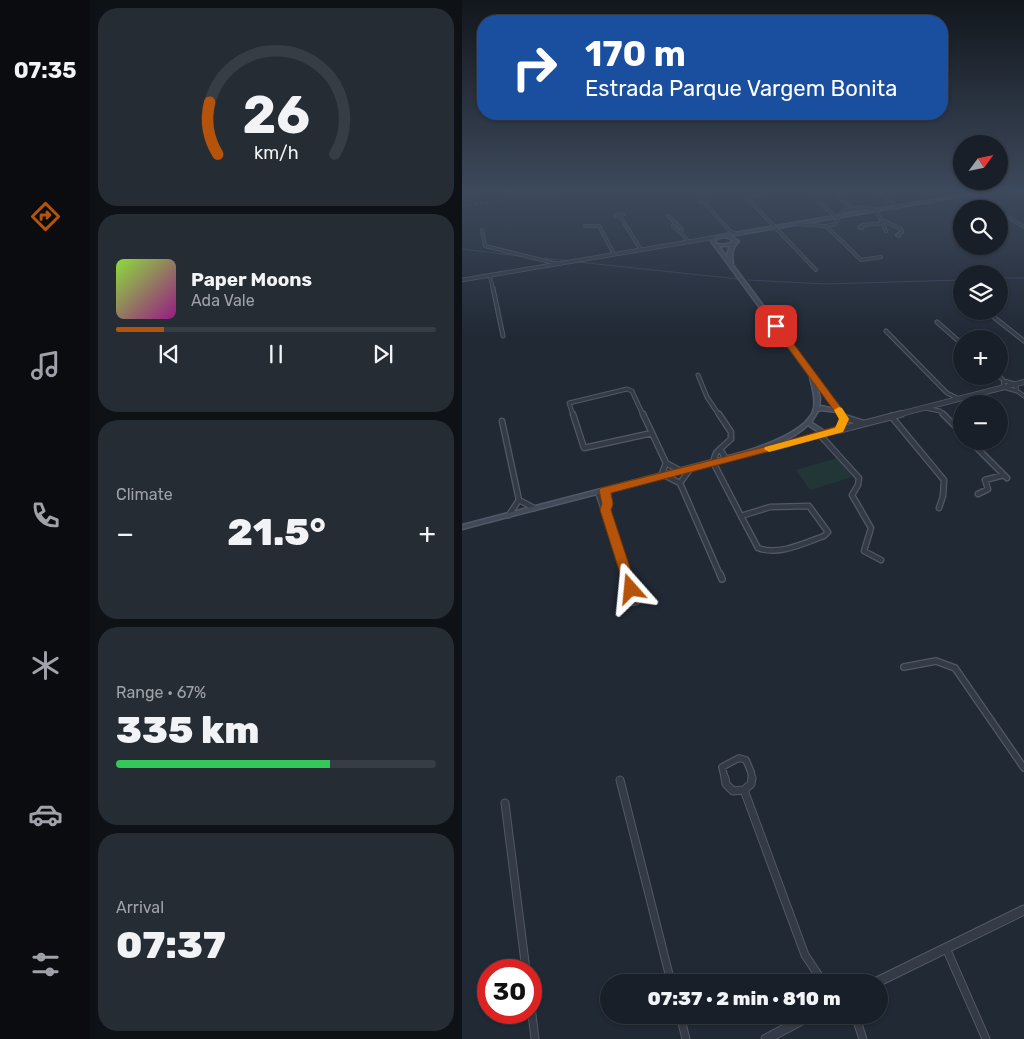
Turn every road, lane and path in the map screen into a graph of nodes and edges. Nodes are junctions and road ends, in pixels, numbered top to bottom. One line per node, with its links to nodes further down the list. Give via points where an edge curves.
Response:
1 (484, 238): 19 (street, via 485,246)
2 (606, 238): 17 (street)
3 (634, 238): 16 (street)
4 (686, 238): 13 (street)
5 (708, 238): 11 (street)
6 (716, 238): 14 (main road)
7 (734, 238): 12 (main road)
8 (741, 238): 12 (main road)
9 (788, 238): 21 (street)
10 (839, 238): 18 (street, via 861,260)
11 (698, 240): 13 (street); 14 (street)
12 (737, 241): 15 (main road)
13 (689, 242): 16 (street)
14 (714, 243): 15 (main road); 20 (main road)
15 (733, 244): 20 (main road, via 729,254)
16 (641, 250): 17 (street)
17 (614, 254): 19 (street)
18 (881, 257)
19 (558, 264): 22 (street)
20 (732, 267): 30 (main road)
21 (816, 270)
22 (490, 276): 23 (street); 27 (street)
23 (462, 280)
24 (997, 320): 29 (street)
25 (937, 322): 28 (street)
26 (886, 331): 37 (street)
27 (502, 336)
28 (953, 336)
29 (1024, 341)
30 (810, 371): 45 (main road, via 817,398); 46 (main road)
31 (698, 375): 57 (street, via 707,397 732,436)
32 (1008, 382): 34 (street)
33 (1024, 382): 34 (street)
34 (1015, 384): 35 (street); 36 (street)
35 (1003, 387): 36 (street); 38 (street)
36 (1018, 391): 40 (street)
37 (947, 393): 39 (street); 42 (street)
38 (974, 395)
39 (953, 396)
40 (1024, 396)
41 (953, 400): 42 (street)
42 (947, 402): 43 (street)
43 (940, 404): 44 (street); 47 (street)
44 (925, 408): 47 (street); 48 (street)
45 (816, 410): 46 (main road); 51 (main road)
46 (839, 411): 49 (main road)
47 (940, 411): 53 (street)
48 (890, 416): 52 (street); 71 (street, via 944,480)
49 (843, 417): 52 (street); 54 (main road)
50 (502, 421): 69 (street)
51 (809, 421): 56 (main road); 59 (main road, via 783,441)
52 (864, 423): 54 (street)
53 (953, 424)
54 (839, 430): 56 (main road)
55 (652, 433): 55 (street, via 630,389 569,403 584,448); 62 (street)
56 (823, 434): 59 (main road); 75 (street, via 858,478 852,495 871,528 864,550)
57 (720, 449): 60 (street); 61 (street)
58 (979, 450): 68 (street, via 1005,476 985,480 988,489)
59 (745, 454): 60 (main road)
60 (726, 459): 61 (main road)
61 (713, 462): 63 (main road); 73 (street)
62 (666, 463): 64 (street); 65 (street)
63 (692, 468): 64 (main road); 66 (street)
64 (681, 471): 65 (main road)
65 (662, 476): 66 (street); 67 (main road)
66 (680, 483): 76 (street)
67 (601, 491): 70 (main road); 77 (street, via 602,505)
68 (978, 494)
69 (519, 500): 70 (street); 72 (street)
70 (534, 508): 72 (main road)
71 (939, 508)
72 (509, 515): 74 (main road)
73 (741, 516): 73 (street, via 758,548 766,552 824,536 828,532 809,506 772,506)
74 (462, 527)
75 (881, 560)
76 (722, 579)
77 (631, 589)
78 (904, 667): 79 (street, via 935,659 955,668)
79 (1024, 768)
80 (620, 780): 86 (street)
81 (744, 790): 81 (street, via 736,792 730,789 722,771 725,764 739,758 747,762 753,778 752,784); 87 (street, via 806,955)
82 (505, 803): 85 (street)
83 (1024, 910): 84 (street)
84 (946, 948): 88 (street); 97 (street)
85 (525, 959)
86 (669, 974)
87 (817, 974)
88 (888, 977)
89 (533, 1024): 93 (street)
90 (682, 1024): 94 (street)
91 (794, 1024): 95 (street)
92 (858, 1024): 96 (street)
93 (535, 1039)
94 (686, 1039)
95 (766, 1039)
96 (863, 1039)
97 (986, 1039)

